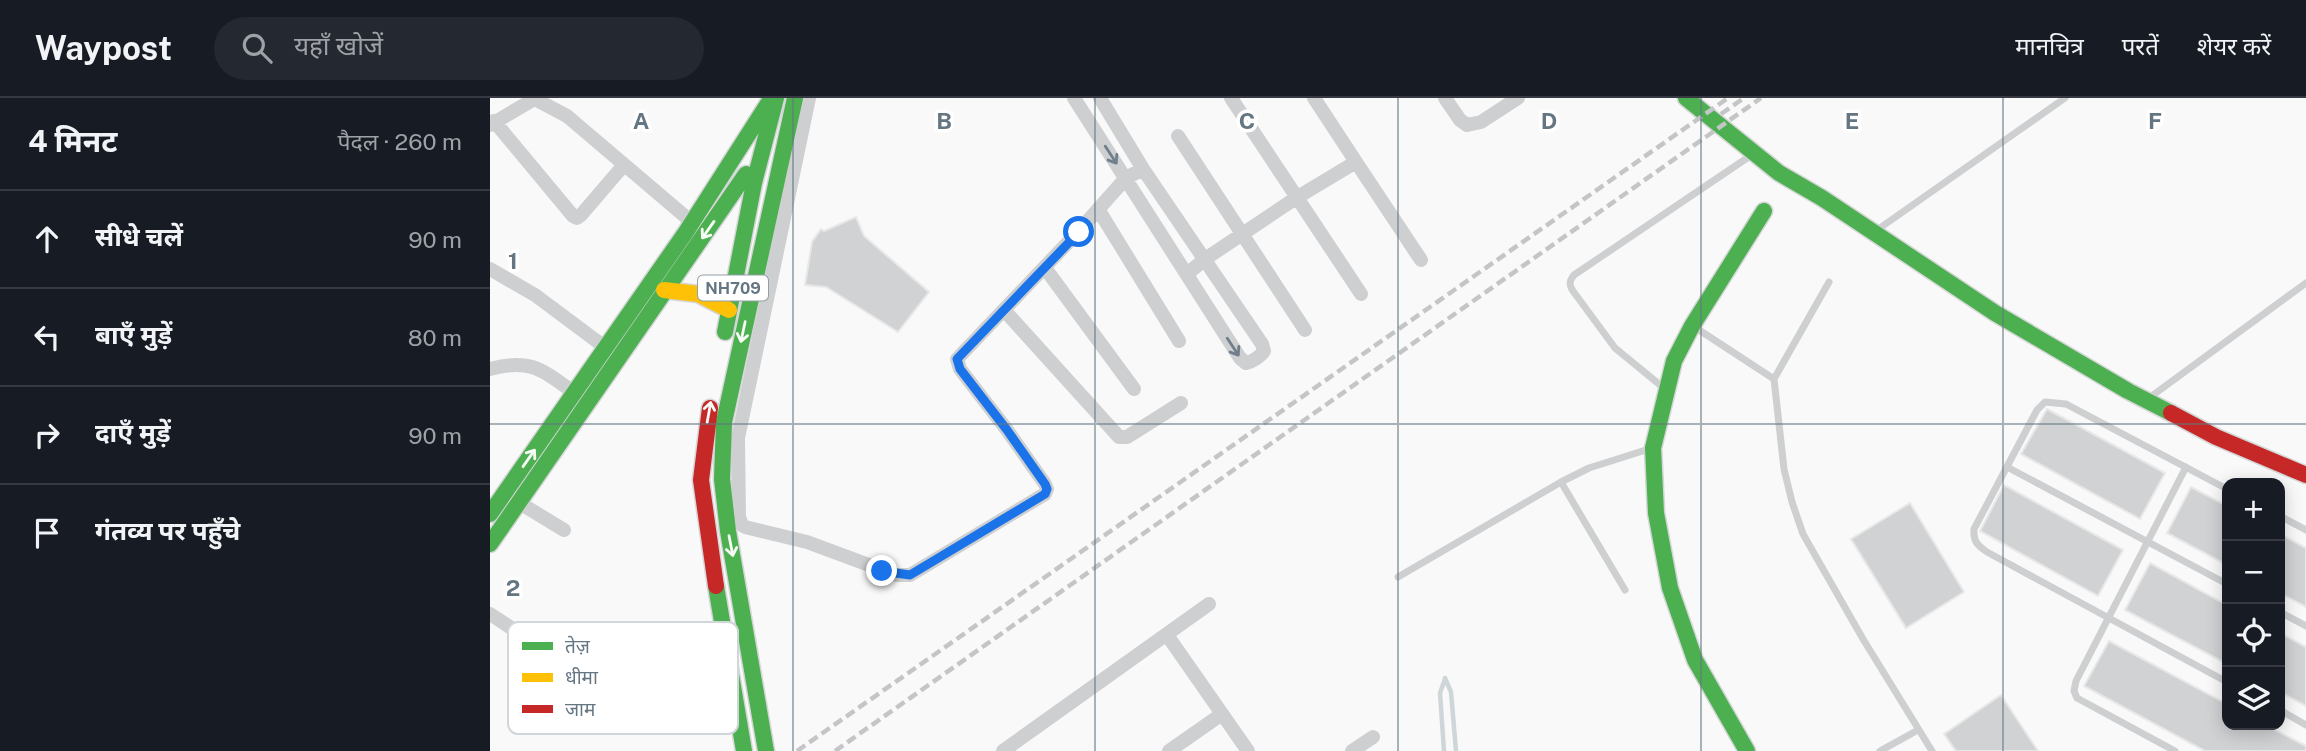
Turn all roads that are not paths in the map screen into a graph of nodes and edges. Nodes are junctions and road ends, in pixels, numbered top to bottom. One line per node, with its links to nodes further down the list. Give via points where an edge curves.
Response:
1 (535, 98): 14 (street); 18 (street, via 567,116)
2 (762, 98): 27 (street)
3 (774, 98): 20 (main road); 21 (main road, NH709)
4 (795, 98): 22 (main road, NH709)
5 (809, 98): 40 (street, via 738,438 742,525 807,542 882,571 910,575 1040,498 1047,489 1045,484 957,364 960,354)
6 (1074, 98): 23 (street, one-way to 23)
7 (1100, 98): 19 (street)
8 (1231, 98): 24 (street)
9 (1314, 98): 17 (street)
10 (1445, 98): 11 (street, via 1467,125 1481,122)
11 (1518, 98)
12 (1686, 98): 16 (main road)
13 (2065, 98): 28 (lane)
14 (492, 123): 18 (street, via 577,218)
15 (1178, 136): 29 (street)
16 (1754, 153): 28 (main road); 50 (lane, via 1570,280 1573,291 1615,348)
17 (1356, 162): 24 (street); 31 (street)
18 (623, 166): 27 (street)
19 (1143, 169): 23 (street); 30 (street)
20 (727, 172): 21 (main road); 54 (main road)
21 (751, 174): 22 (main road); 37 (main road, one-way to 37); 39 (main road, NH709)
22 (776, 178): 87 (main road, NH709, one-way to 87, via 724,422 722,478)
23 (1126, 178): 25 (street); 34 (street)
24 (1296, 198): 29 (street); 38 (street)
25 (1098, 209): 32 (street); 43 (street)
26 (1764, 211): 41 (main road)
27 (687, 218): 44 (street)
28 (1874, 233): 52 (main road, via 1995,313)
29 (1242, 236): 30 (street); 42 (street)
30 (1205, 259): 34 (street); 34 (street, one-way to 30, via 1243,361 1262,354 1262,344)
31 (1420, 260)
32 (1045, 268): 40 (street); 49 (street)
33 (490, 269): 44 (street, via 536,295)
34 (1187, 274)
35 (1829, 282): 47 (lane)
36 (2306, 282): 52 (lane)
37 (664, 290): 39 (main road, via 690,291); 61 (main road)
38 (1361, 293)
39 (729, 310): 45 (main road, NH709)
40 (1004, 310): 53 (street, via 1119,437 1127,437)
41 (1692, 326): 47 (lane); 50 (main road)
42 (1305, 330)
43 (1179, 341)
44 (598, 342): 48 (street)
45 (722, 347)
46 (490, 369): 48 (street, via 526,364 542,369)
47 (1774, 379): 84 (lane, via 1784,469 1803,534)
48 (569, 389): 54 (street)
49 (1134, 389)
50 (1666, 389): 55 (main road)
51 (712, 397): 75 (main road, one-way to 51, via 701,480)
52 (2146, 401): 58 (main road)
53 (1181, 403)
54 (547, 432): 62 (main road, one-way to 54)
55 (1653, 448): 59 (lane); 92 (main road, via 1656,513 1671,587 1695,660)
56 (2007, 467): 57 (lane, via 2037,410 2054,401); 66 (lane); 74 (lane, via 1973,539 1978,546)
57 (2186, 467): 60 (lane); 66 (lane)
58 (2306, 475)
59 (1561, 482): 68 (lane); 70 (lane)
60 (2222, 486)
61 (518, 502): 64 (street); 67 (main road)
62 (490, 514)
63 (2285, 519): 65 (lane)
64 (564, 530)
65 (2306, 530)
66 (2147, 542): 69 (lane); 74 (lane)
67 (490, 544)
68 (1398, 577)
69 (2222, 581)
70 (1625, 590)
71 (1209, 604): 78 (street)
72 (490, 614): 76 (street)
73 (2285, 615): 77 (lane)
74 (2109, 618): 79 (lane); 95 (lane, via 2076,681 2077,698)
75 (722, 622)
76 (508, 626)
77 (2306, 626)
78 (1167, 635): 81 (street); 88 (street)
79 (2222, 679)
80 (2285, 713): 83 (lane)
81 (1222, 714): 89 (street); 90 (street)
82 (738, 716): 86 (main road, one-way to 82)
83 (2306, 725)
84 (1918, 730): 93 (lane); 94 (lane)
85 (1373, 737): 91 (street)
86 (744, 751)
87 (766, 751)
88 (1003, 751)
89 (1169, 751)
90 (1248, 751)
91 (1352, 751)
92 (1746, 751)
93 (1880, 751)
94 (1932, 751)
95 (2175, 751)

